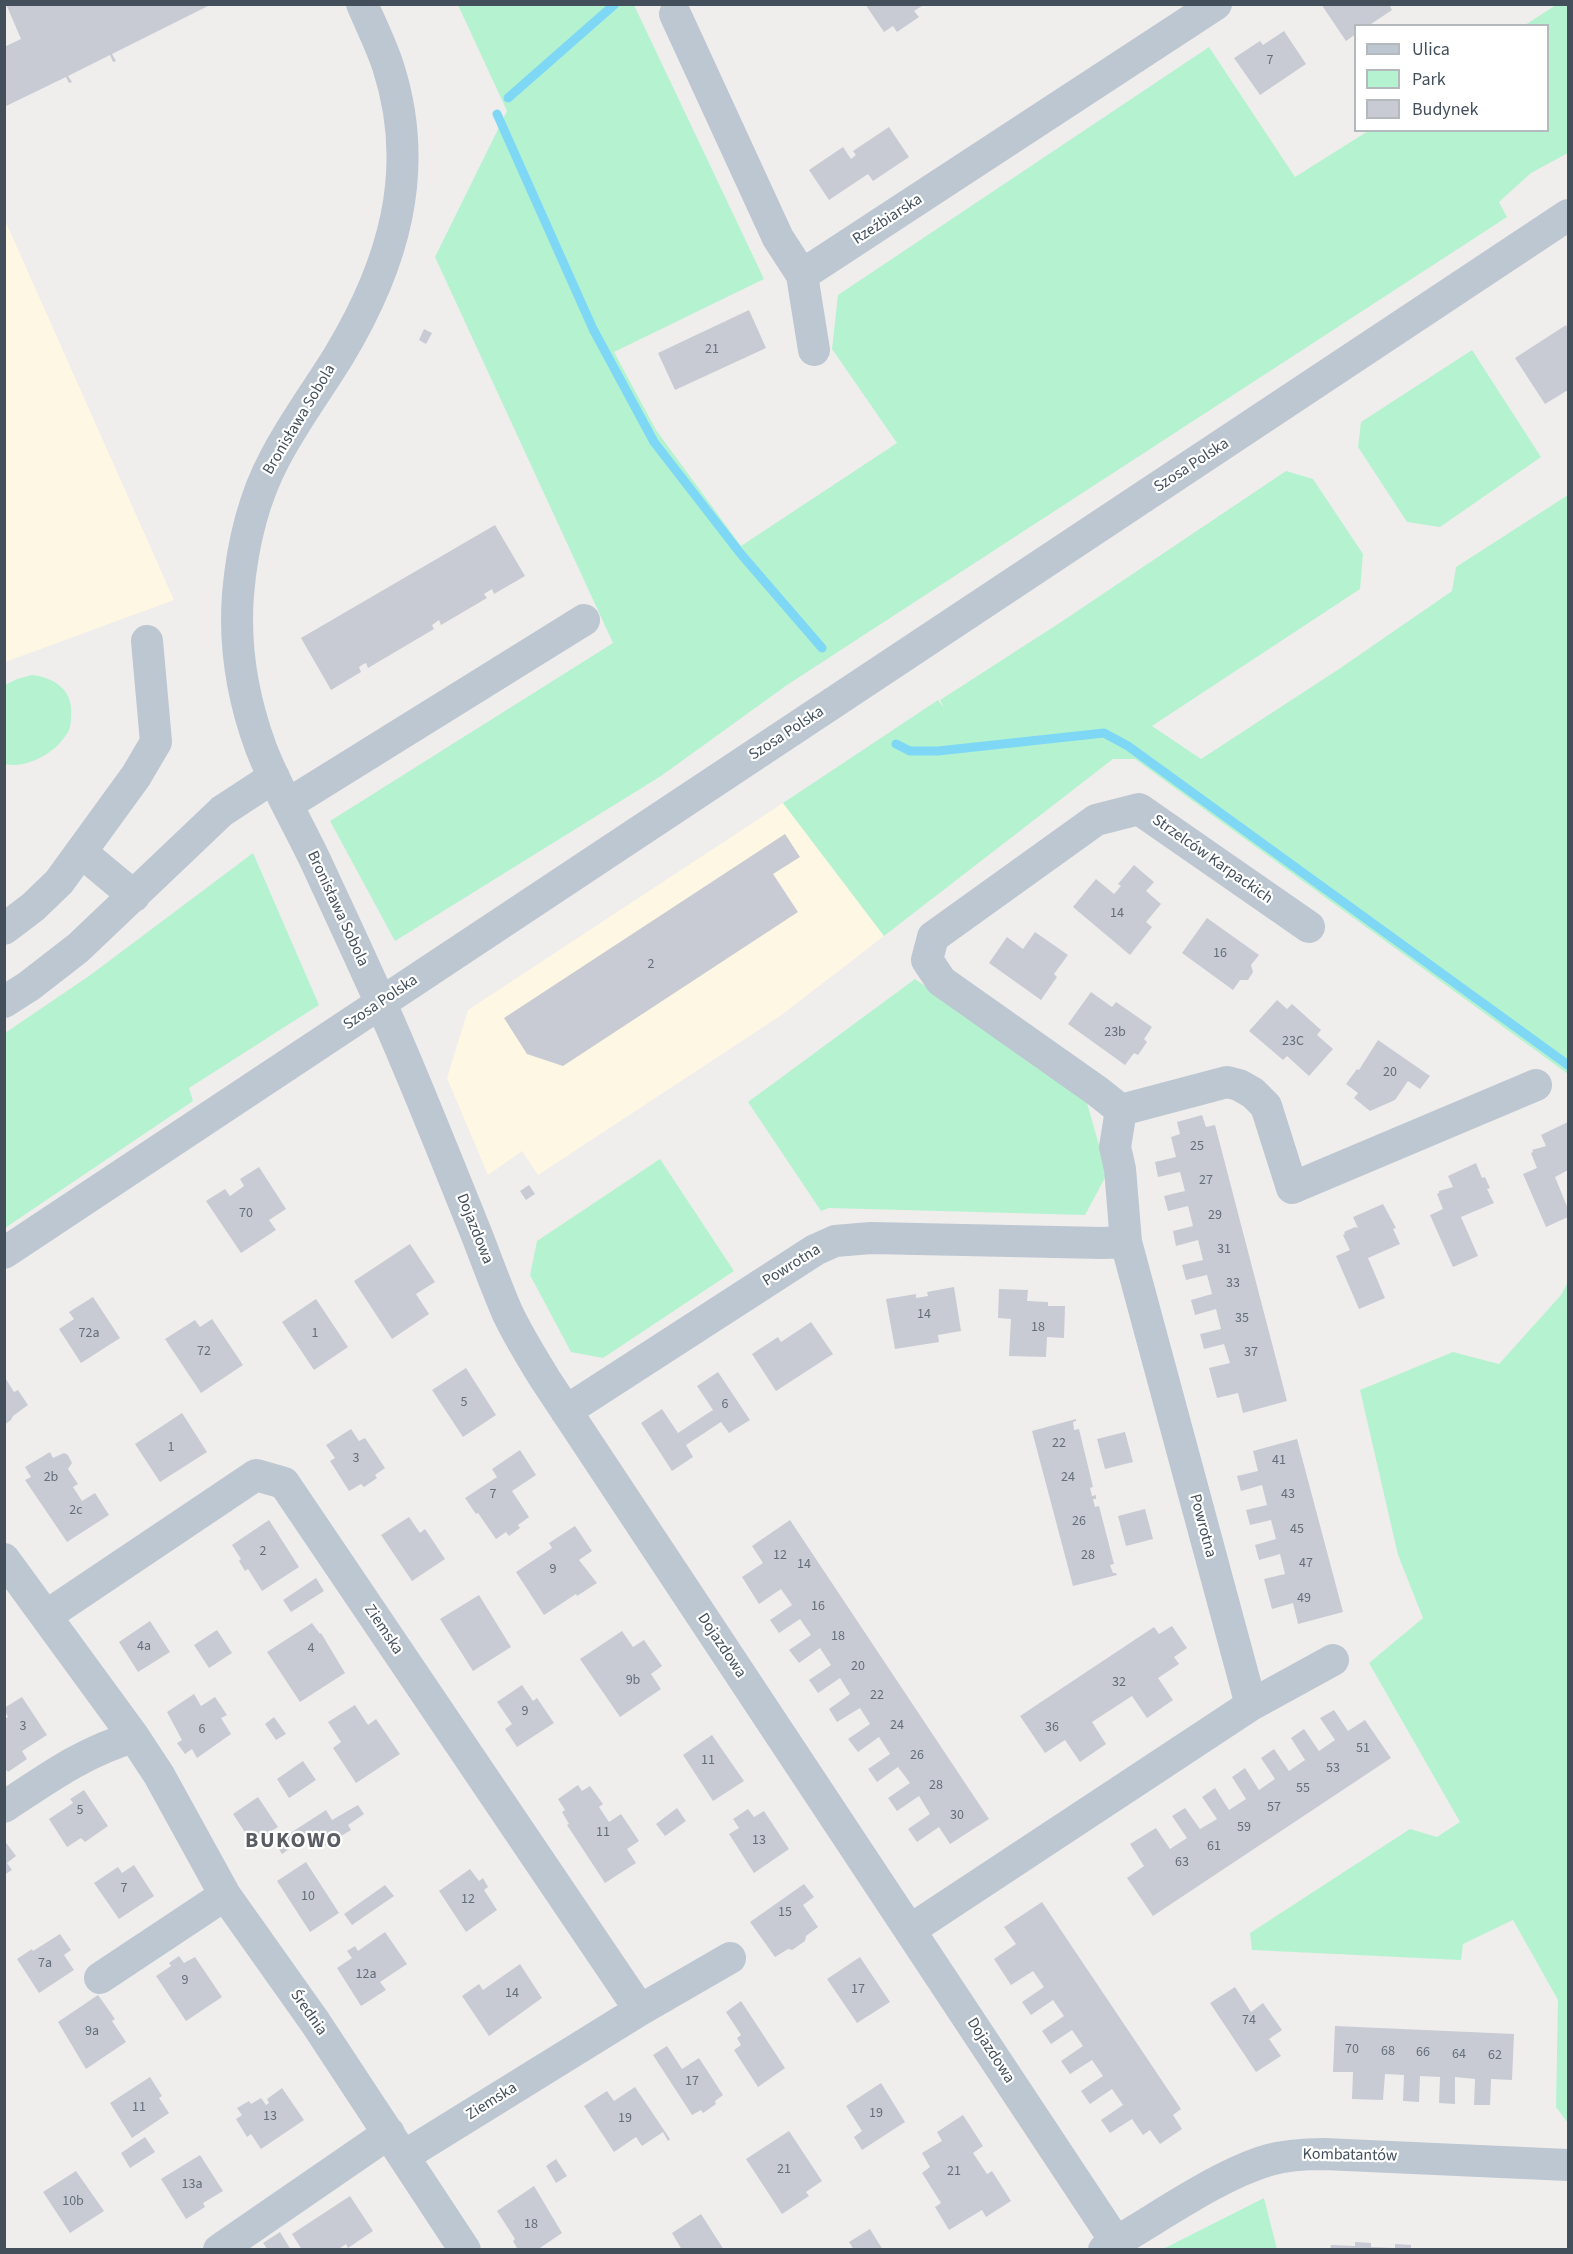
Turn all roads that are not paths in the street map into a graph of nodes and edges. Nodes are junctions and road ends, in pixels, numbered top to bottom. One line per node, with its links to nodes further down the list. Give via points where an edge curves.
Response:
1 (362, 4): 9 (street, Bronisława Sobola, via 389,67 400,114 400,202 393,239 376,286 339,355 272,462 246,540 238,592 237,641 255,730)
2 (1216, 4): 5 (street, Rzeźbiarska)
3 (675, 14): 5 (street, via 778,238)
4 (1569, 215): 16 (street, Szosa Polska)
5 (802, 275): 6 (street)
6 (814, 350)
7 (584, 620): 10 (street)
8 (147, 641): 11 (street, via 156,742)
9 (274, 777): 10 (street, Bronisława Sobola); 12 (street, via 222,811)
10 (288, 804): 16 (street, Bronisława Sobola)
11 (81, 852): 12 (street); 14 (street, via 33,908)
12 (135, 896): 15 (street, via 55,967)
13 (1309, 927): 18 (street, Strzelców Karpackich, via 1139,809 1096,820 933,937 927,960 941,981)
14 (4, 929)
15 (4, 1002)
16 (380, 1004): 20 (street, Szosa Polska); 21 (street, Dojazdowa, via 509,1316)
17 (1536, 1084): 18 (street, via 1292,1188 1266,1106 1239,1085 1227,1082)
18 (1121, 1110): 19 (street, Powrotna, via 1115,1147)
19 (1125, 1242): 21 (street, Powrotna, via 835,1241 815,1250); 26 (street, Powrotna)
20 (4, 1253)
21 (566, 1411): 30 (street, Dojazdowa)
22 (4, 1558): 23 (street, Średnia)
23 (15, 1598): 24 (street, Średnia)
24 (46, 1616): 27 (street, Średnia); 33 (street, Ziemska, via 256,1475 284,1483)
25 (1333, 1660): 26 (street)
26 (1251, 1706): 30 (street)
27 (134, 1737): 28 (street, via 84,1755); 29 (street, Średnia)
28 (4, 1807)
29 (225, 1895): 32 (street); 34 (street, Średnia)
30 (910, 1930): 36 (street, Dojazdowa)
31 (730, 1958): 33 (street, Ziemska)
32 (100, 1978)
33 (640, 2010): 34 (street, Ziemska)
34 (397, 2145): 37 (street); 38 (street, Średnia)
35 (1569, 2164): 36 (street, Kombatantów, via 1293,2155 1234,2173)
36 (1110, 2246)
37 (219, 2250)
38 (465, 2250)

